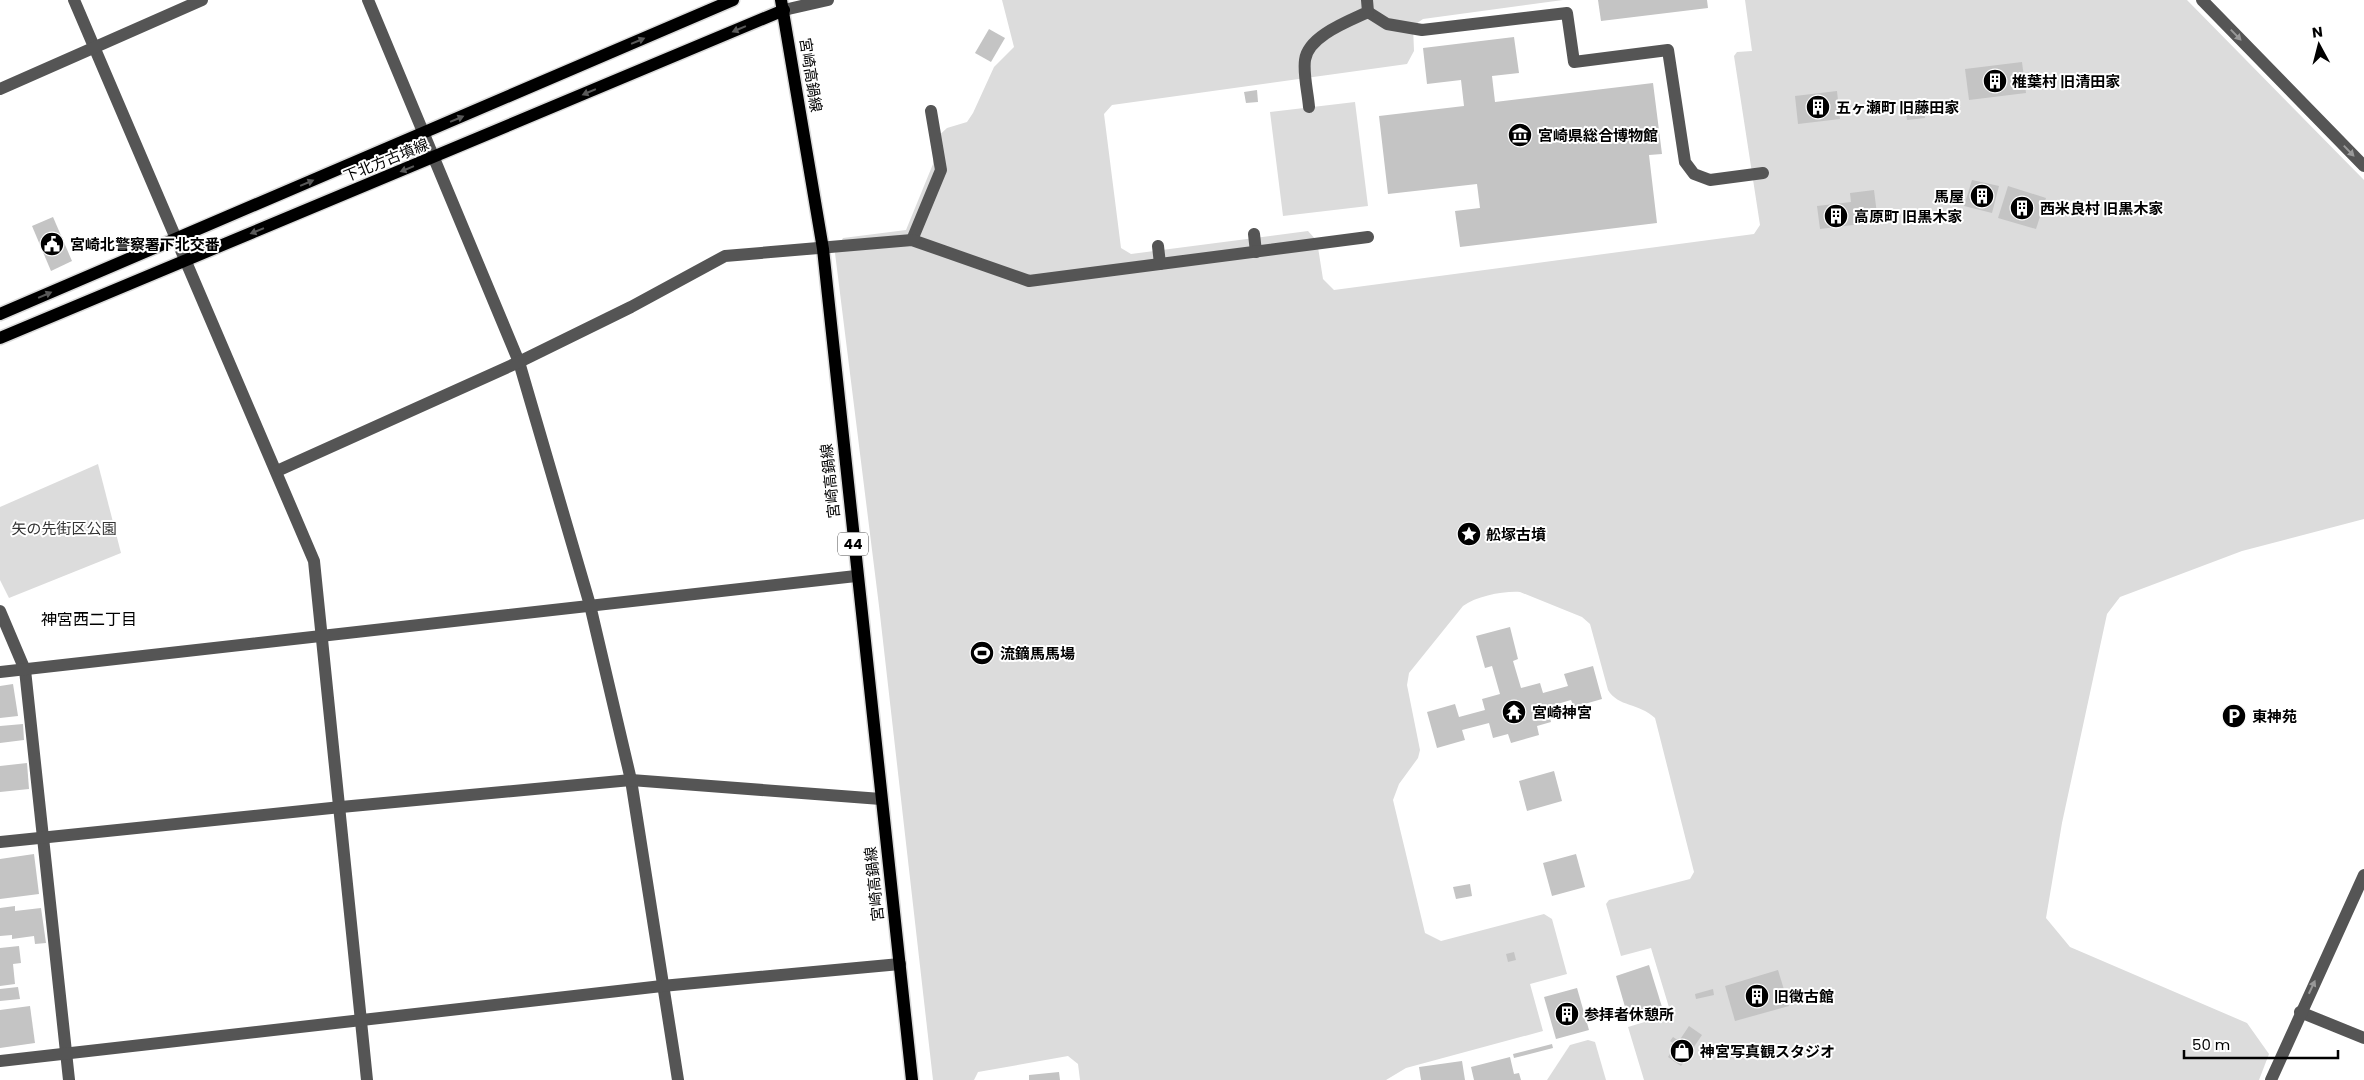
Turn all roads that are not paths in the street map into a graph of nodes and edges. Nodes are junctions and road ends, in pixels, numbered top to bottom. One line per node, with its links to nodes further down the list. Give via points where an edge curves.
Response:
1 (74, 0): 10 (street)
2 (202, 0): 10 (street)
3 (368, 0): 14 (street)
4 (733, 0): 14 (main road, 下北方古墳線, one-way to 4)
5 (807, 0): 8 (street)
6 (828, 0): 8 (street)
7 (2202, 0): 16 (street, one-way to 16)
8 (783, 5): 15 (main road, 下北方古墳線, one-way to 15); 23 (main road, 宮崎高鍋線 / 44)
9 (1368, 6): 12 (street, via 1317,38 1304,59); 17 (street, via 1387,24 1422,30 1567,13 1574,62 1668,50 1685,162 1694,174 1710,180)
10 (95, 47): 11 (street); 20 (street)
11 (0, 89)
12 (1309, 107)
13 (931, 111): 21 (street, via 942,170)
14 (424, 133): 15 (street); 20 (main road, 下北方古墳線, one-way to 14)
15 (434, 158): 25 (main road, 下北方古墳線, one-way to 25); 29 (street)
16 (2364, 166)
17 (1763, 173)
18 (1254, 234): 24 (street)
19 (1368, 237): 24 (street)
20 (177, 239): 25 (street); 27 (main road, 下北方古墳線, one-way to 20)
21 (912, 240): 23 (street); 26 (street, via 1029,281)
22 (1158, 246): 26 (street)
23 (823, 249): 29 (street, via 725,256); 31 (main road, 宮崎高鍋線 / 44)
24 (1256, 252): 26 (street)
25 (186, 260): 28 (main road, 下北方古墳線); 30 (street)
26 (1160, 264)
27 (0, 314)
28 (0, 338)
29 (519, 362): 30 (street); 32 (street)
30 (276, 471): 34 (street, via 314,561)
31 (856, 576): 32 (street); 38 (main road, 宮崎高鍋線 / 44)
32 (590, 605): 34 (street); 37 (street)
33 (0, 611): 35 (street)
34 (322, 634): 35 (street); 39 (street)
35 (24, 670): 36 (street); 40 (street)
36 (0, 672)
37 (631, 780): 38 (street); 39 (street); 44 (street)
38 (881, 799): 43 (main road, 宮崎高鍋線 / 44)
39 (341, 807): 40 (street); 46 (street)
40 (43, 837): 41 (street); 48 (street)
41 (0, 842)
42 (2364, 875): 45 (street, one-way to 42)
43 (900, 964): 44 (street); 53 (main road, 宮崎高鍋線 / 44)
44 (662, 986): 46 (street); 52 (street)
45 (2300, 1012): 47 (street); 54 (street)
46 (361, 1021): 48 (street); 51 (street)
47 (2364, 1038)
48 (66, 1054): 49 (street); 50 (street)
49 (0, 1061)
50 (69, 1080)
51 (367, 1080)
52 (678, 1080)
53 (912, 1080)
54 (2271, 1080)

